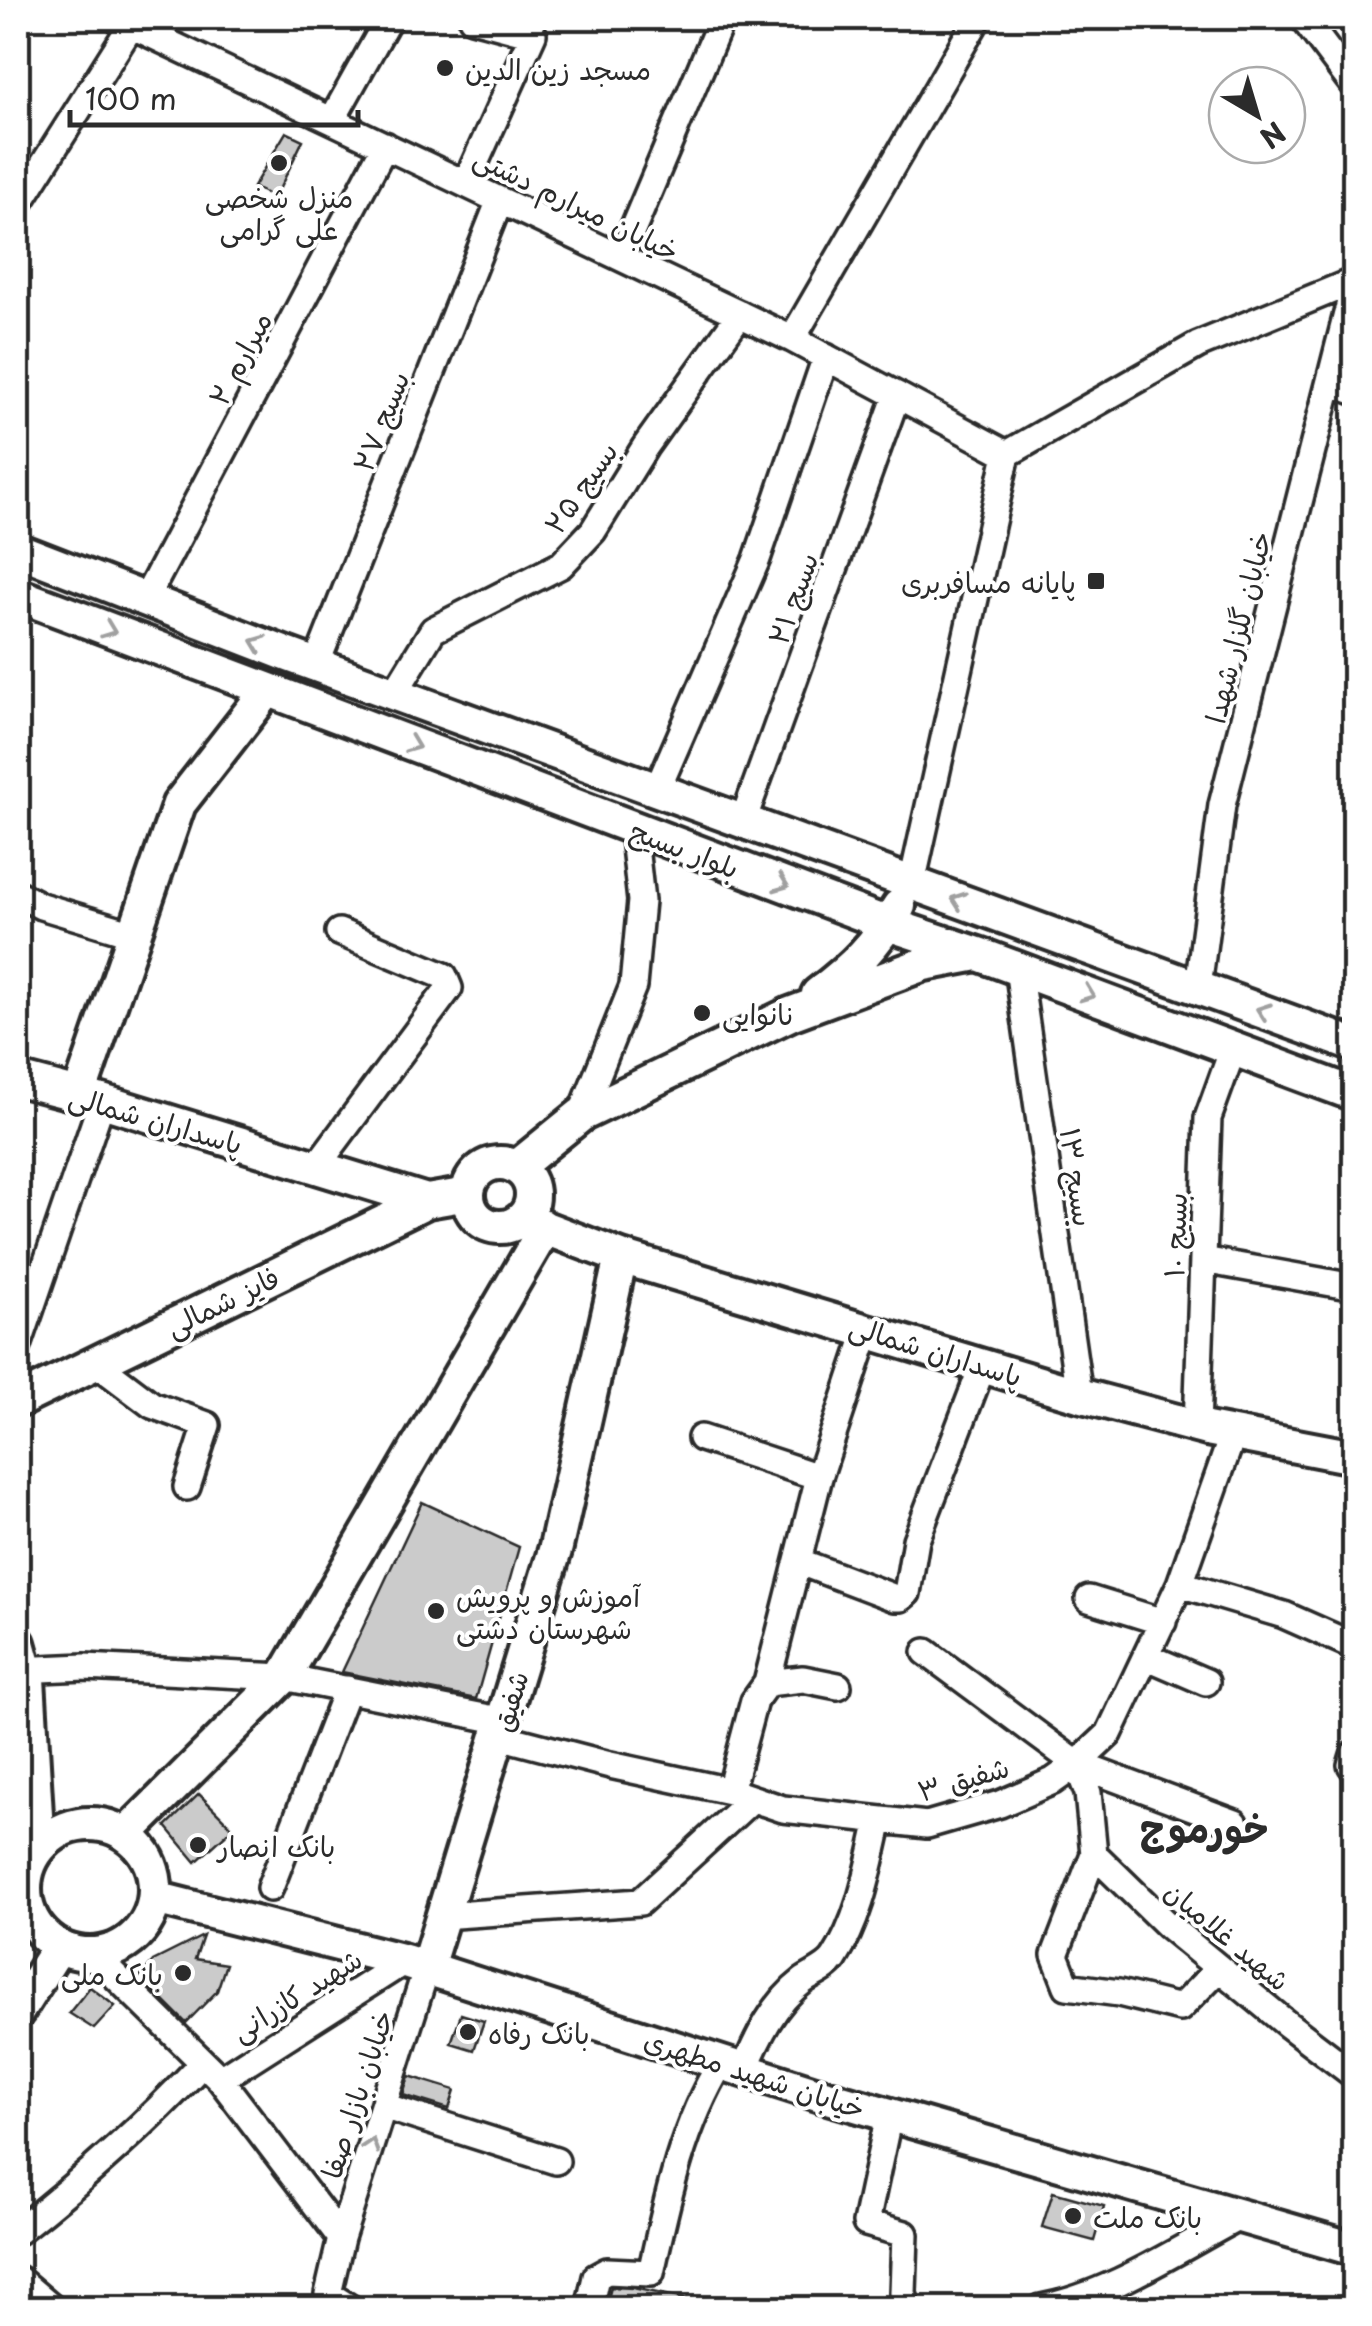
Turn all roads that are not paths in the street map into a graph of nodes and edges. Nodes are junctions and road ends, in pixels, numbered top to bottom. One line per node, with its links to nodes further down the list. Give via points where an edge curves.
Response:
1 (389, 18): 8 (street)
2 (472, 18): 10 (street, via 533,34)
3 (722, 18): 13 (street)
4 (978, 18): 16 (street)
5 (1303, 18): 7 (street)
6 (128, 20): 8 (street, خیابان میرارم دشتی); 12 (street)
7 (1354, 86)
8 (332, 120): 9 (street, خیابان میرارم دشتی)
9 (386, 145): 10 (street, خیابان میرارم دشتی); 24 (street, میرارم ۲)
10 (466, 183): 11 (street, خیابان میرارم دشتی)
11 (500, 200): 13 (street, خیابان میرارم دشتی); 25 (street, بسیج ۲۷)
12 (18, 205)
13 (620, 257): 15 (street, خیابان میرارم دشتی)
14 (1354, 283): 18 (street, خیابان گلزار شهدا); 21 (street, via 1198,345)
15 (740, 314): 16 (street, خیابان میرارم دشتی); 27 (street, بسیج ۲۵, via 644,447 594,532 561,565 432,630)
16 (792, 338): 17 (street, خیابان میرارم دشتی)
17 (826, 357): 20 (street, خیابان میرارم دشتی); 29 (street, via 757,560)
18 (1330, 382): 19 (street); 40 (street, خیابان گلزار شهدا, via 1222,805)
19 (1354, 391)
20 (897, 395): 21 (street, خیابان میرارم دشتی); 31 (street, بسیج ۲۱)
21 (1007, 454): 33 (street)
22 (18, 550): 24 (main road, بلوار بسیج)
23 (18, 595): 26 (main road, بلوار بسیج, one-way to 26)
24 (145, 600): 25 (main road, بلوار بسیج, one-way to 24)
25 (316, 665): 27 (main road, بلوار بسیج)
26 (268, 690): 30 (main road, بلوار بسیج, one-way to 30); 37 (main road, via 179,804)
27 (394, 694): 28 (main road, بلوار بسیج)
28 (573, 759): 29 (main road, بلوار بسیج); 30 (main road)
29 (657, 790): 31 (main road, بلوار بسیج)
30 (557, 799): 32 (main road, بلوار بسیج)
31 (743, 821): 33 (main road, بلوار بسیج)
32 (632, 828): 35 (main road, بلوار بسیج, one-way to 35); 47 (street, via 641,901 633,986)
33 (912, 884): 35 (main road); 40 (main road, بلوار بسیج, one-way to 33)
34 (18, 894): 37 (street)
35 (888, 924): 38 (main road, بلوار بسیج); 41 (main road, via 856,966)
36 (339, 932): 48 (street, via 444,976 449,988)
37 (134, 934): 46 (main road)
38 (981, 954): 39 (main road, بلوار بسیج); 41 (main road, via 924,964)
39 (1018, 968): 43 (main road, بلوار بسیج, one-way to 43); 60 (street, بسیج ۱۳)
40 (1198, 987): 42 (main road, بلوار بسیج, one-way to 40)
41 (790, 1014): 47 (main road)
42 (1354, 1044)
43 (1233, 1049): 45 (main road, بلوار بسیج); 54 (street, بسیج ۱۰, via 1208,1118)
44 (18, 1079): 46 (main road, پاسداران شمالی)
45 (1354, 1094)
46 (90, 1098): 48 (main road, پاسداران شمالی); 57 (street)
47 (581, 1115): 49 (main road)
48 (316, 1166): 51 (main road, پاسداران شمالی)
49 (517, 1167): 50 (main road, via 491,1164 479,1170); 52 (main road, via 532,1189)
50 (468, 1194): 51 (main road, پاسداران شمالی); 52 (main road, via 470,1208 489,1226)
51 (427, 1201): 58 (main road, فایز شمالی)
52 (535, 1221): 53 (main road, پاسداران شمالی); 76 (main road)
53 (621, 1256): 56 (main road, پاسداران شمالی); 81 (main road, شفیق, via 556,1547)
54 (1203, 1260): 55 (street); 62 (street, بسیج ۱۰)
55 (1354, 1287)
56 (868, 1329): 59 (main road, پاسداران شمالی); 66 (street)
57 (18, 1346)
58 (95, 1362): 61 (main road, فایز شمالی); 67 (street, via 152,1405 208,1424)
59 (983, 1365): 60 (main road, پاسداران شمالی); 68 (street, via 916,1540 906,1593 895,1598)
60 (1079, 1395): 62 (main road, پاسداران شمالی)
61 (18, 1401)
62 (1198, 1427): 63 (main road, پاسداران شمالی)
63 (1232, 1434): 65 (main road, پاسداران شمالی); 69 (street, شفیق ۳)
64 (701, 1438): 66 (street)
65 (1354, 1458)
66 (818, 1477): 68 (street)
67 (187, 1486)
68 (800, 1562): 78 (street)
69 (1180, 1584): 71 (street, شفیق ۳); 72 (street, via 1284,1615)
70 (1090, 1599): 71 (street)
71 (1163, 1622): 74 (street, شفیق ۳)
72 (1354, 1646)
73 (926, 1652): 83 (street)
74 (1148, 1657): 77 (street); 83 (street, شفیق ۳, via 1109,1734)
75 (20, 1661): 76 (street, شفیق ۳); 86 (main road)
76 (284, 1676): 80 (street, شفیق ۳); 89 (main road)
77 (1206, 1682)
78 (768, 1683): 79 (street, via 803,1679); 85 (street, via 754,1701)
79 (838, 1686)
80 (348, 1689): 81 (street, شفیق ۳); 92 (street)
81 (502, 1728): 85 (street, شفیق ۳, via 610,1765); 95 (main road, شفیق)
82 (1354, 1756): 84 (street)
83 (1077, 1764): 87 (street, شفیق ۳, via 1000,1804 927,1825); 88 (street); 91 (street, via 1088,1793)
84 (1354, 1769)
85 (741, 1795): 87 (street, شفیق ۳, via 783,1810); 95 (street, via 640,1902)
86 (27, 1798): 90 (main road)
87 (880, 1820): 101 (street, via 862,1899 832,1962 781,2002)
88 (1235, 1823)
89 (126, 1834): 90 (main road, via 93,1824 72,1826); 93 (main road, via 146,1855)
90 (38, 1849): 94 (main road)
91 (1094, 1854): 99 (street, شهید غلامیان); 99 (street, via 1055,1954 1067,1986 1180,2008)
92 (270, 1888)
93 (155, 1898): 97 (main road, via 134,1937); 98 (main road, خیابان شهید مطهری)
94 (22, 1899): 96 (main road, via 36,1927)
95 (441, 1916): 98 (main road, شفیق)
96 (58, 1948): 97 (main road); 100 (main road)
97 (94, 1954): 102 (street)
98 (416, 1964): 101 (main road, خیابان شهید مطهری); 102 (street, شهید کازرانی); 104 (street, خیابان بازار صفا)
99 (1218, 1968): 103 (street, شهید غلامیان)
100 (18, 2012)
101 (733, 2066): 105 (main road, خیابان شهید مطهری); 115 (street, via 700,2098 669,2188 651,2273 607,2270 596,2277)
102 (211, 2071): 108 (street, شهید کازرانی); 109 (street)
103 (1354, 2075)
104 (384, 2106): 106 (street); 109 (street, خیابان بازار صفا, one-way to 104)
105 (889, 2115): 107 (main road, خیابان شهید مطهری); 116 (street, via 866,2224 905,2234)
106 (556, 2161)
107 (1240, 2216): 110 (main road, خیابان شهید مطهری); 117 (street, via 1114,2282)
108 (18, 2231)
109 (342, 2238): 112 (street)
110 (1354, 2249)
111 (18, 2279): 113 (street)
112 (321, 2301): 114 (street)
113 (52, 2308)
114 (350, 2308)
115 (589, 2308)
116 (906, 2308)
117 (1041, 2308)

